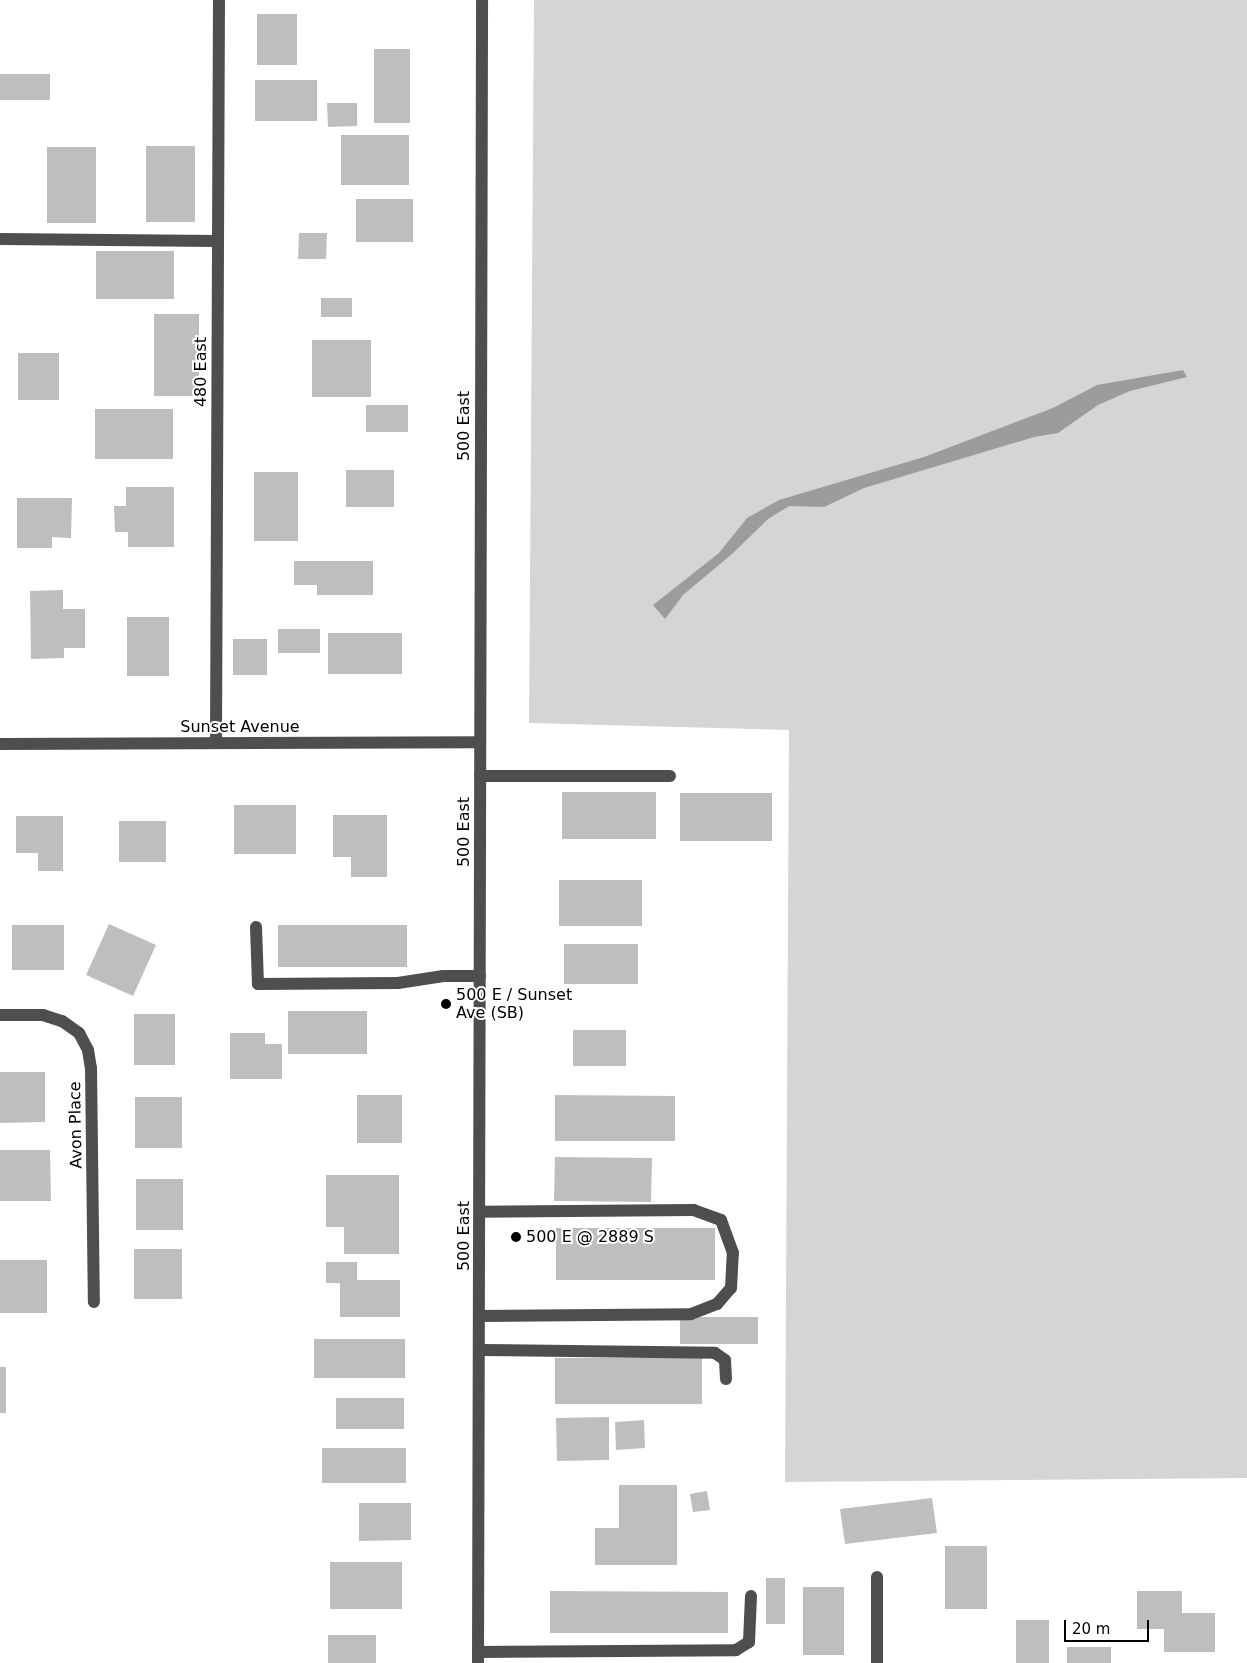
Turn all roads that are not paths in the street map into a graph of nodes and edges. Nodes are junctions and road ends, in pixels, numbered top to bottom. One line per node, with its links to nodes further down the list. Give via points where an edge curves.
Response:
1 (219, 0): 4 (street, 480 East)
2 (482, 0): 5 (street, 500 East)
3 (0, 239): 4 (street)
4 (217, 241): 6 (street, 480 East)
5 (480, 742): 6 (street, Sunset Avenue); 8 (street, 500 East)
6 (216, 743): 7 (street, Sunset Avenue)
7 (0, 744)
8 (480, 776): 9 (street); 11 (street, 500 East)
9 (670, 776)
10 (256, 928): 11 (street, via 258,984 398,982 443,976)
11 (480, 976): 13 (street, 500 East)
12 (0, 1015): 14 (street, Avon Place, via 43,1015 62,1021 79,1033 88,1050 92,1068)
13 (480, 1212): 15 (street, 500 East); 15 (street, via 694,1210 721,1220 733,1253 731,1288 717,1304 691,1314)
14 (94, 1302)
15 (479, 1316): 16 (street, 500 East)
16 (480, 1350): 17 (street, via 715,1353 724,1360); 20 (street, 500 East)
17 (726, 1379)
18 (876, 1577): 21 (street)
19 (751, 1596): 20 (street, via 749,1642 736,1650)
20 (478, 1658)
21 (876, 1663)

